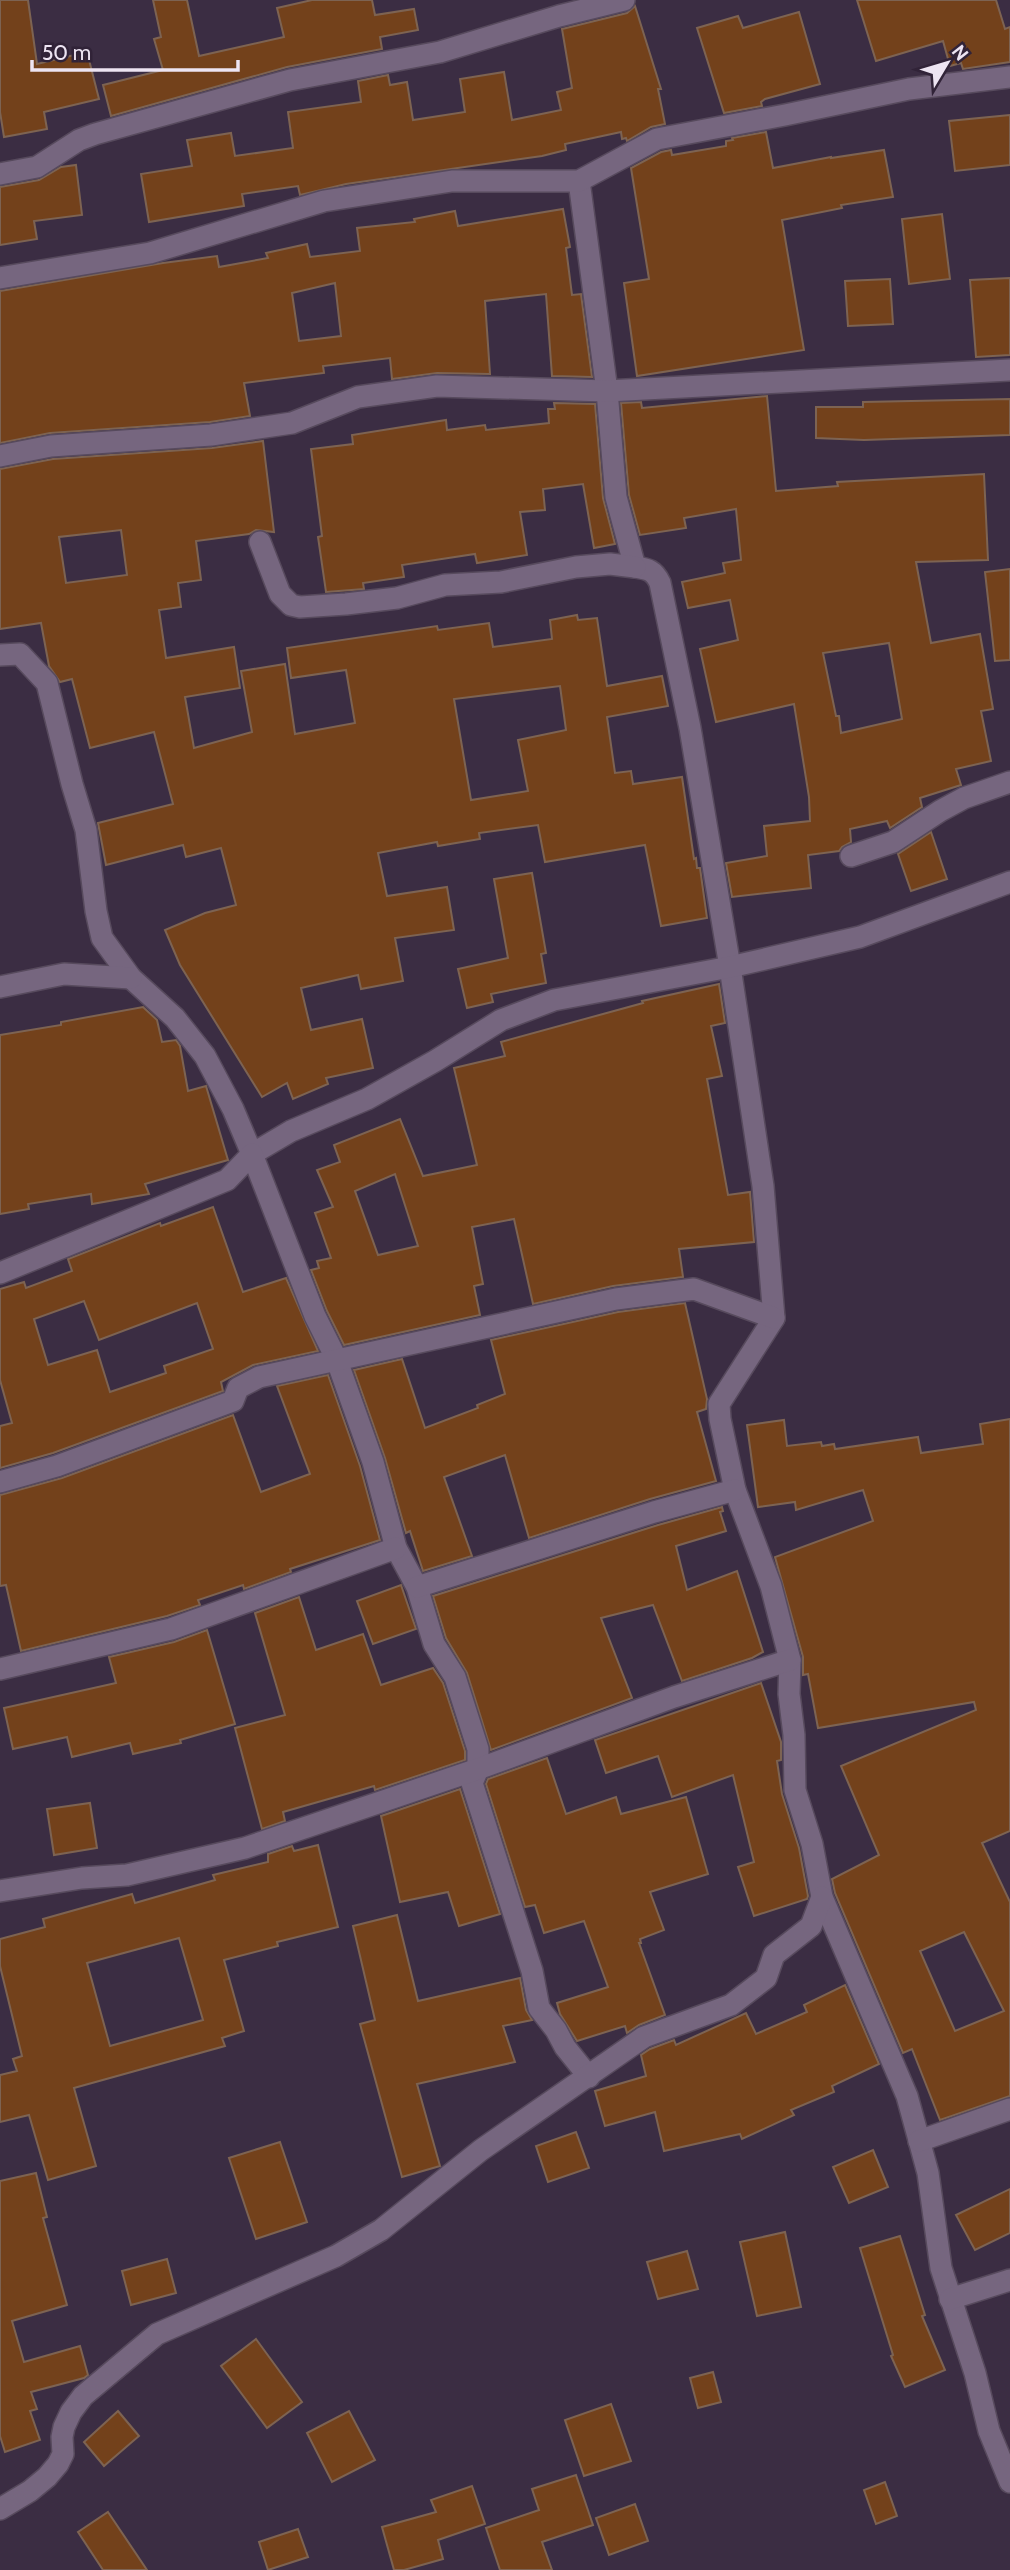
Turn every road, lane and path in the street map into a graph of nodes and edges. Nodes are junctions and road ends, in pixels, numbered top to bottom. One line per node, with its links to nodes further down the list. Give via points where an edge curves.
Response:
1 (624, 0): 3 (street, via 440,52 290,80 95,134 37,167)
2 (1010, 77): 4 (street, via 909,89 657,139)
3 (0, 174)
4 (579, 181): 5 (street, via 452,181 324,201 150,253); 7 (street)
5 (0, 278)
6 (1010, 370): 7 (street)
7 (607, 391): 8 (street, via 438,386 398,390 358,397 292,423 211,435 51,446); 10 (street, via 615,497)
8 (0, 456)
9 (260, 542): 10 (street, via 280,594 300,607 397,597 445,585 501,582 576,567)
10 (635, 567): 15 (street, via 656,574 660,583 690,728)
11 (0, 655): 16 (street, via 20,654 47,683 86,830 102,938)
12 (1010, 782): 13 (street, via 964,798 894,842)
13 (851, 856)
14 (1010, 882): 15 (street, via 860,937)
15 (730, 967): 18 (street, via 527,1009 367,1099 291,1131); 20 (street, via 763,1186)
16 (131, 978): 17 (street, via 64,974); 18 (street, via 175,1018 205,1056)
17 (0, 987)
18 (252, 1154): 19 (street, via 227,1180); 21 (street)
19 (0, 1273)
20 (774, 1318): 21 (street, via 694,1289 616,1299); 23 (street, via 719,1404)
21 (336, 1358): 22 (street, via 259,1377 238,1388 233,1401 57,1466); 24 (street, via 373,1462)
22 (0, 1482)
23 (735, 1490): 25 (street); 26 (street, via 781,1616)
24 (396, 1548): 25 (street); 27 (street, via 171,1629)
25 (416, 1587): 28 (street, via 433,1644 454,1677 472,1729)
26 (790, 1660): 28 (street); 30 (street, via 795,1790)
27 (0, 1670)
28 (478, 1769): 29 (street, via 245,1848 127,1875); 31 (street, via 472,1783 532,1971 539,2008)
29 (0, 1891)
30 (822, 1897): 31 (street, via 811,1926 774,1955 766,1978 731,2005 644,2037); 33 (street, via 907,2096)
31 (589, 2077): 37 (street, via 518,2122 370,2237 157,2334 83,2396 64,2427 58,2464 30,2491)
32 (1010, 2109): 33 (street)
33 (919, 2141): 35 (street)
34 (1010, 2280): 35 (street)
35 (950, 2299): 36 (street, via 989,2431)
36 (1010, 2482)
37 (0, 2509)

